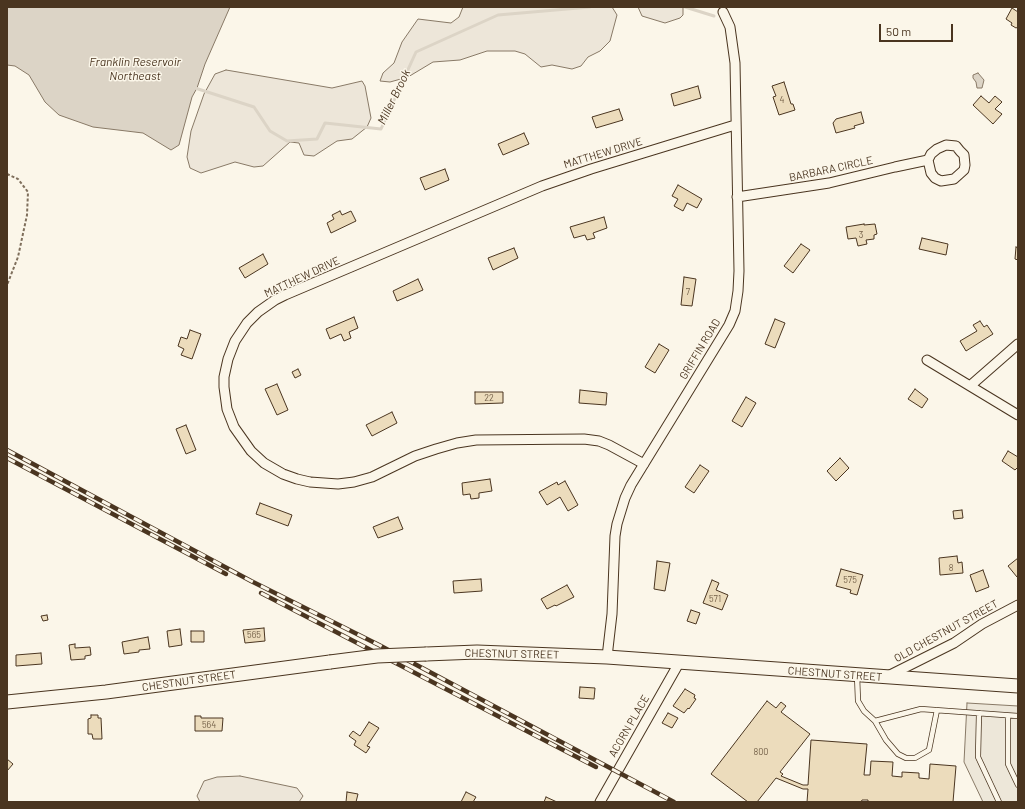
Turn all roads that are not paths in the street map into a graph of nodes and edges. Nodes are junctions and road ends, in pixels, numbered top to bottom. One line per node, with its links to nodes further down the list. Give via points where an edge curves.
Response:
1 (723, 12): 2 (street, GRIFFIN ROAD, via 730,28 734,48)
2 (735, 126): 4 (street, GRIFFIN ROAD); 9 (street, MATTHEW DRIVE, via 592,168 542,186 275,300 247,323 235,341 224,377 228,409 234,427 251,451 264,463 297,479 330,484 354,482 372,477 436,448 476,440 598,441)
3 (928, 160): 3 (street, via 937,149 946,145 956,146 964,155 964,170 954,179 941,181 931,173); 4 (street, BARBARA CIRCLE, via 829,183)
4 (737, 198): 9 (street, GRIFFIN ROAD, via 739,271 735,311)
5 (1018, 344): 7 (street)
6 (927, 360): 7 (street)
7 (970, 386): 8 (street)
8 (1018, 414)
9 (644, 464): 11 (street, GRIFFIN ROAD, via 625,498 617,524)
10 (1018, 605): 14 (street, OLD CHESTNUT STREET, via 982,624 954,643)
11 (607, 657): 12 (main road, CHESTNUT STREET); 16 (main road, CHESTNUT STREET, bridge, via 477,652 377,656 106,692)
12 (679, 663): 13 (main road, CHESTNUT STREET); 23 (street, ACORN PLACE)
13 (857, 675): 14 (main road, CHESTNUT STREET); 21 (lane, via 858,701)
14 (885, 678): 15 (main road, CHESTNUT STREET)
15 (1018, 686)
16 (7, 702)
17 (937, 710): 18 (lane); 21 (lane, via 921,709); 21 (lane, via 929,750 915,758 906,758 898,754)
18 (979, 714): 19 (lane); 24 (lane, via 978,757)
19 (1008, 716): 20 (lane); 22 (lane, via 1008,764)
20 (1018, 716)
21 (875, 721)
22 (1018, 785)
23 (600, 802)
24 (999, 802)

